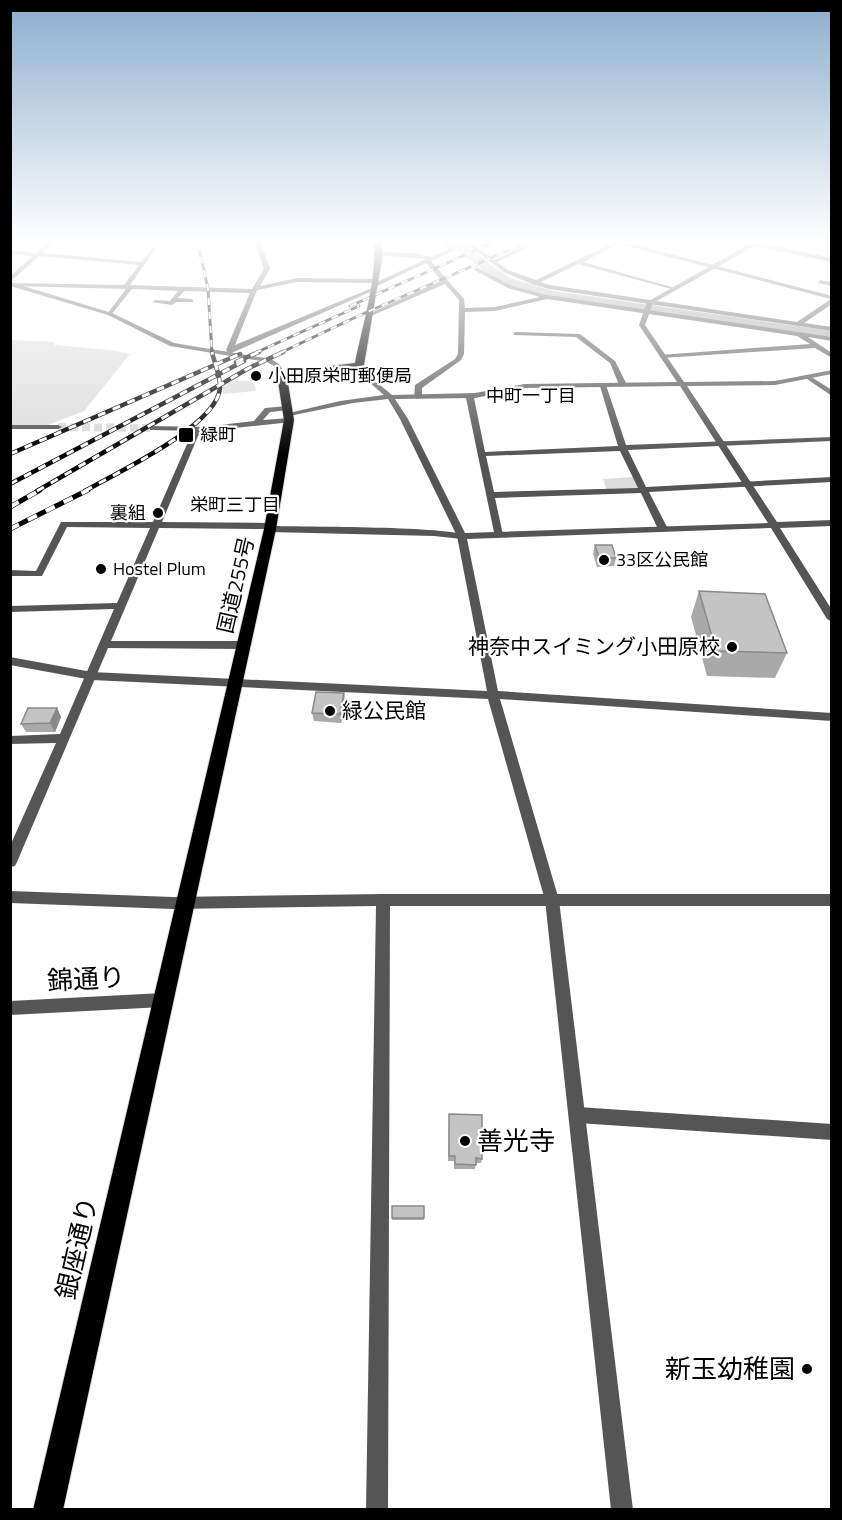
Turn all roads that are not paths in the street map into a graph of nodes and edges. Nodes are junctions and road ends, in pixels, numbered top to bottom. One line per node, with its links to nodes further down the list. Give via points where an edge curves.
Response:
1 (110, 314): 16 (street, via 172,345)
2 (245, 314): 16 (street)
3 (311, 314): 16 (street)
4 (463, 314): 28 (street, via 458,360 418,387)
5 (645, 314): 17 (street, via 642,325)
6 (659, 314): 13 (street)
7 (730, 314): 10 (street)
8 (812, 314): 10 (street)
9 (369, 315): 19 (highway)
10 (798, 324): 11 (street)
11 (831, 329)
12 (516, 334): 25 (street, via 578,335 613,362)
13 (799, 334): 14 (street); 15 (street)
14 (831, 339)
15 (814, 346): 17 (street); 18 (street)
16 (229, 352): 21 (street, via 269,360)
17 (662, 356): 23 (street)
18 (831, 356)
19 (359, 365): 21 (highway); 27 (street, via 365,376)
20 (831, 372): 22 (street)
21 (282, 375): 30 (highway, 国道255号)
22 (808, 378): 23 (street, via 775,383); 26 (street)
23 (681, 384): 25 (street); 36 (street)
24 (602, 385): 25 (street); 29 (street, via 525,386); 37 (street)
25 (623, 385)
26 (831, 394)
27 (390, 397): 28 (street); 30 (street); 49 (street, via 423,453)
28 (418, 397): 29 (street)
29 (470, 398): 38 (street)
30 (288, 414): 34 (street, via 257,423); 46 (highway, 国道255号)
31 (58, 427): 32 (street)
32 (10, 428)
33 (153, 428): 34 (street)
34 (203, 429): 44 (street, via 195,435)
35 (831, 439): 36 (street)
36 (721, 444): 37 (street); 40 (street)
37 (623, 449): 38 (street); 41 (street)
38 (483, 454): 42 (street)
39 (831, 480): 40 (street)
40 (749, 484): 41 (street); 45 (street)
41 (643, 489): 42 (street); 47 (street)
42 (491, 495): 48 (street)
43 (831, 523): 45 (street)
44 (156, 524): 46 (street); 50 (street, via 64,524 39,574); 51 (street)
45 (774, 525): 47 (street); 53 (street)
46 (270, 528): 49 (street); 55 (highway, 国道255号)
47 (663, 530): 48 (street)
48 (498, 535): 49 (street)
49 (462, 536): 59 (street)
50 (10, 573)
51 (121, 606): 52 (street); 54 (street)
52 (10, 609)
53 (831, 619)
54 (106, 644): 55 (street); 57 (street)
55 (244, 645): 58 (highway, 国道255号)
56 (10, 662): 57 (street)
57 (92, 676): 58 (street); 61 (street)
58 (234, 683): 59 (street); 68 (highway, 国道255号)
59 (493, 695): 60 (street); 66 (street)
60 (831, 717)
61 (65, 738): 62 (street); 63 (street)
62 (10, 740)
63 (10, 862)
64 (10, 897): 68 (street)
65 (383, 900): 66 (street); 68 (street); 74 (street)
66 (552, 900): 67 (street); 71 (street)
67 (831, 900)
68 (184, 903): 69 (highway, 国道255号)
69 (163, 1000): 70 (street, 錦通り); 73 (highway, 銀座通り)
70 (10, 1008)
71 (578, 1115): 72 (street); 75 (street)
72 (831, 1132)
73 (48, 1509)
74 (377, 1509)
75 (622, 1509)

